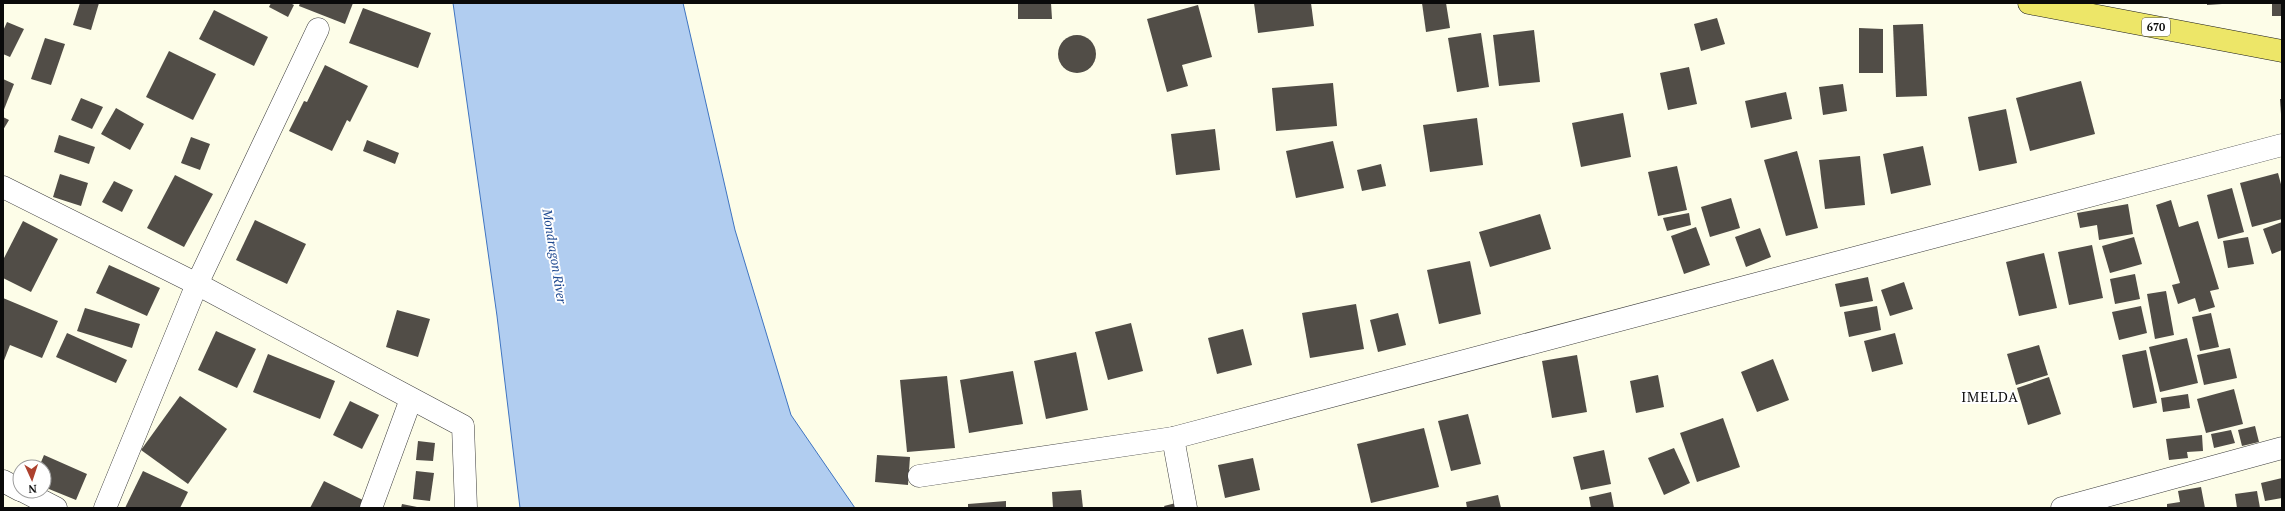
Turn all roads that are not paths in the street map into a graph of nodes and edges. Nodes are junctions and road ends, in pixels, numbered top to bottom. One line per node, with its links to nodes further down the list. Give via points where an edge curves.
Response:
1 (2029, 3): 3 (main road, 670)
2 (318, 28): 6 (street)
3 (2282, 51)
4 (2282, 145): 8 (street)
5 (3, 187): 6 (street)
6 (197, 284): 7 (street); 15 (street)
7 (411, 399): 16 (street); 17 (street, via 462,426)
8 (1173, 438): 10 (street); 18 (street)
9 (2282, 448): 19 (street)
10 (919, 476)
11 (3, 481): 12 (street)
12 (12, 486)
13 (39, 499): 14 (street)
14 (56, 508)
15 (105, 508)
16 (371, 508)
17 (466, 508)
18 (1186, 508)
19 (2062, 508)

